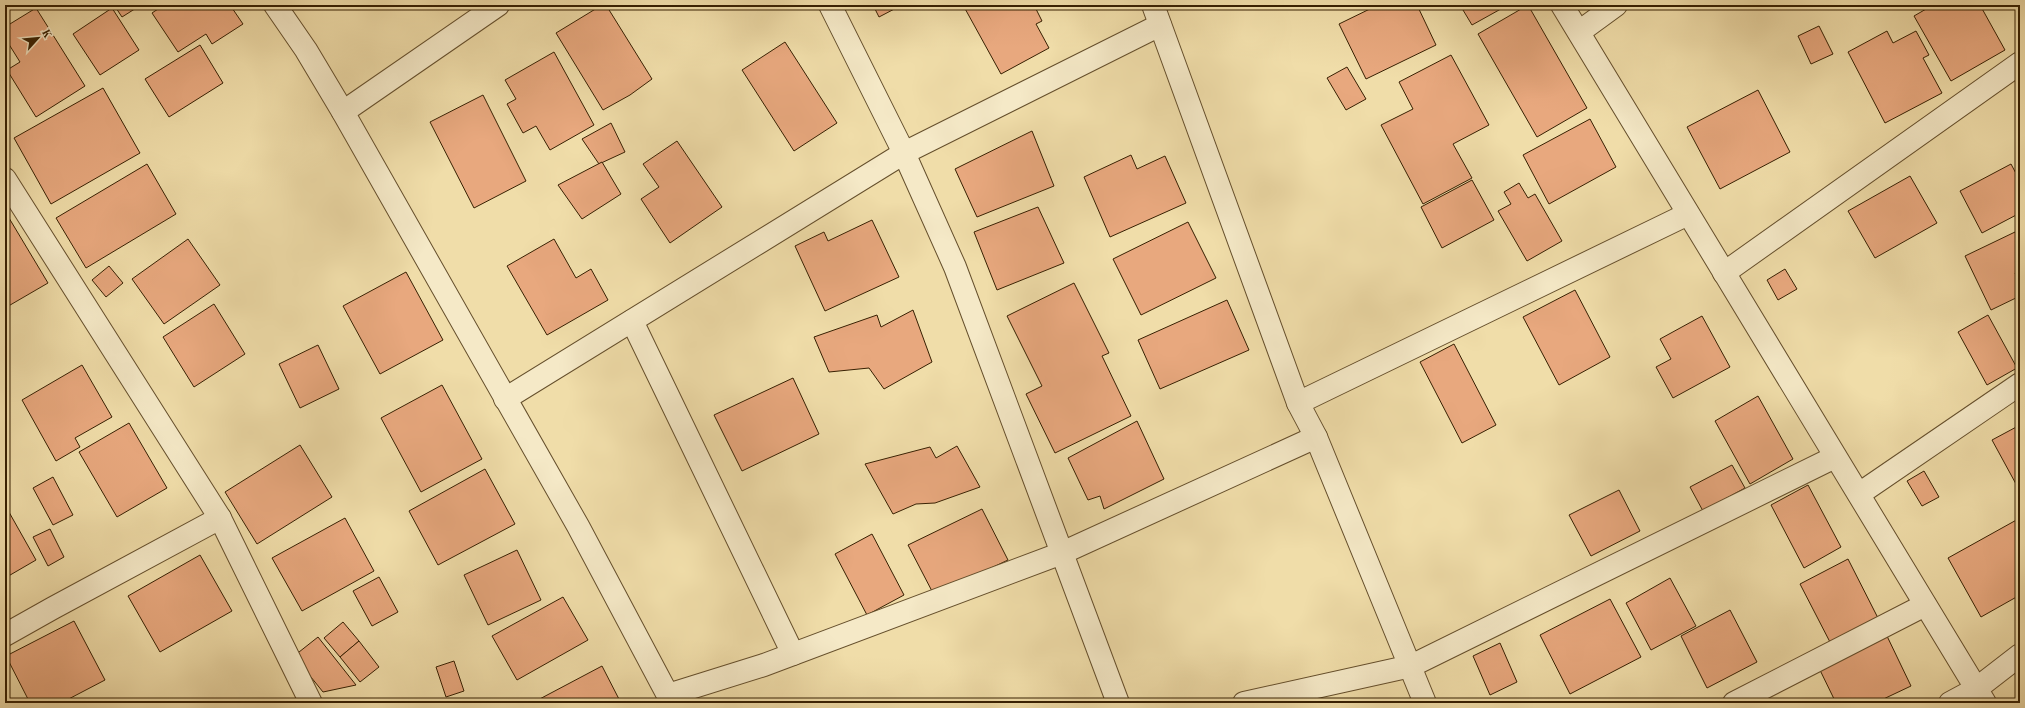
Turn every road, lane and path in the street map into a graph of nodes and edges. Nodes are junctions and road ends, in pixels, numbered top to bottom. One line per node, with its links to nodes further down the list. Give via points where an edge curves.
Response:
1 (274, 5): 9 (street, via 306,50)
2 (498, 5): 9 (street)
3 (830, 5): 10 (street)
4 (1562, 5): 7 (street)
5 (1616, 5): 7 (street)
6 (1157, 15): 10 (street); 17 (street)
7 (1579, 32): 12 (street)
8 (2020, 63): 13 (street)
9 (343, 112): 16 (street)
10 (904, 152): 14 (street); 22 (street, via 955,266)
11 (5, 179): 21 (street)
12 (1688, 214): 13 (street); 17 (street)
13 (1724, 273): 19 (street)
14 (632, 321): 16 (street); 25 (street)
15 (2020, 384): 20 (street)
16 (505, 400): 29 (street, via 578,526)
17 (1298, 403): 18 (street)
18 (1316, 437): 22 (street); 27 (street)
19 (1835, 457): 20 (street); 27 (street)
20 (1859, 494): 23 (street)
21 (220, 518): 24 (street); 30 (street)
22 (1062, 553): 25 (street); 31 (street)
23 (1925, 606): 28 (street); 34 (street)
24 (5, 635)
25 (793, 654): 29 (street)
26 (2020, 656): 28 (street)
27 (1411, 666): 32 (street); 33 (street)
28 (1980, 696): 35 (street)
29 (670, 699)
30 (311, 703)
31 (1118, 703)
32 (1244, 703)
33 (1426, 703)
34 (1734, 703)
35 (1950, 703)

